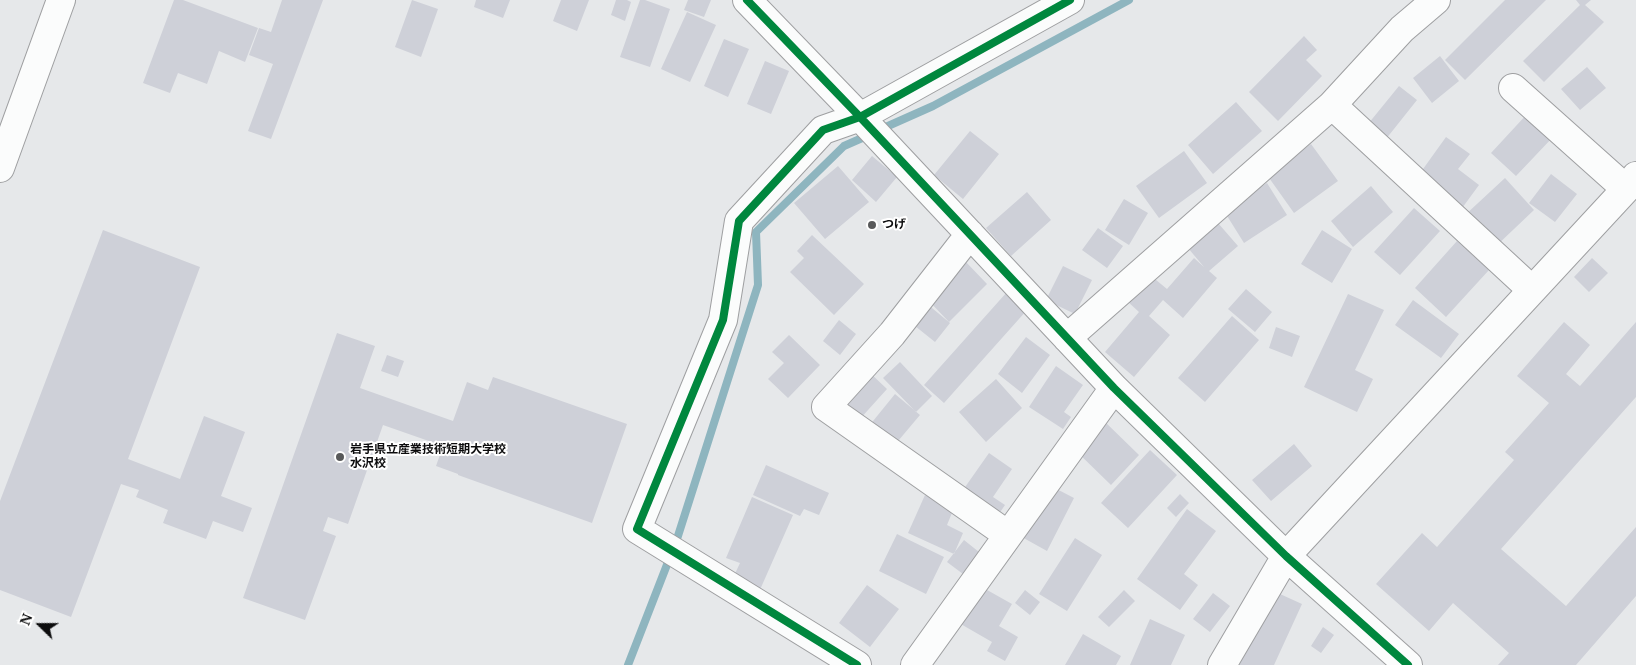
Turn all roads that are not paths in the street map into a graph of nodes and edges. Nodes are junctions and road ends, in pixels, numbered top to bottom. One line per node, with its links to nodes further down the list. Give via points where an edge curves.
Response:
1 (61, 0): 8 (street)
2 (747, 0): 7 (street)
3 (1070, 0): 7 (street)
4 (1436, 0): 6 (street, via 1402,29)
5 (1513, 88): 9 (street)
6 (1332, 105): 11 (street); 12 (street)
7 (860, 117): 10 (street); 16 (street, via 823,130 739,221 723,320 637,529)
8 (0, 168)
9 (1631, 183): 11 (street)
10 (970, 234): 12 (street); 14 (street, via 892,334 826,407)
11 (1532, 290): 15 (street)
12 (1067, 338): 13 (street)
13 (1114, 388): 14 (street); 15 (street)
14 (1008, 535): 17 (street)
15 (1286, 556): 18 (street); 19 (street)
16 (857, 665)
17 (914, 665)
18 (1222, 665)
19 (1408, 665)

